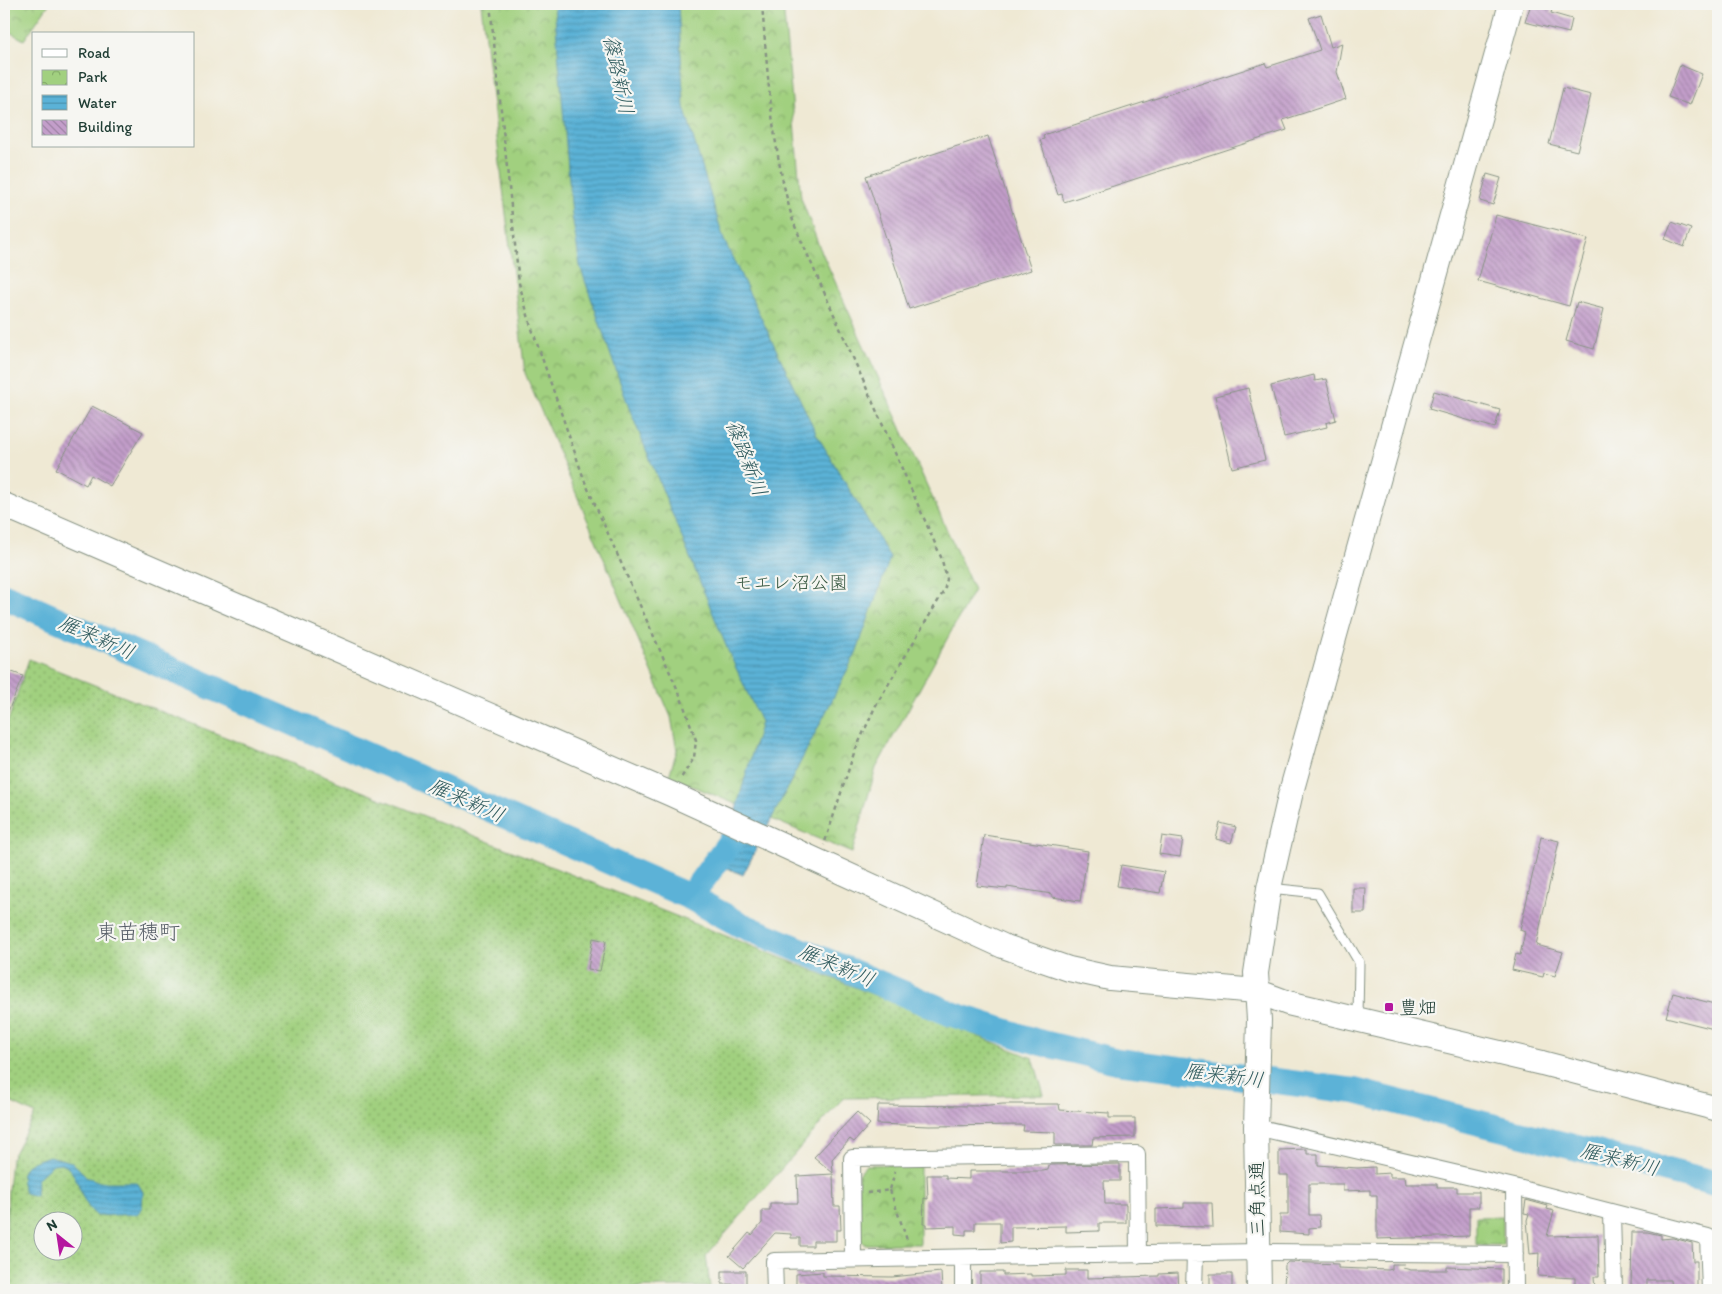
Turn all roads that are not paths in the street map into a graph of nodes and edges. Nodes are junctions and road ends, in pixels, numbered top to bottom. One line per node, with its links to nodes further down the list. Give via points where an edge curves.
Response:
1 (1511, 4): 3 (street, via 1290,796)
2 (4, 505): 4 (street, via 676,796 814,851 1003,946 1110,978)
3 (1269, 888): 4 (street); 5 (lane, via 1318,893 1359,962)
4 (1256, 991): 5 (street, via 1288,1003); 7 (street, 三角点通, via 1259,1020)
5 (1358, 1018): 6 (street)
6 (1718, 1109)
7 (1256, 1118): 8 (street); 10 (street, 三角点通)
8 (1514, 1187): 9 (street); 12 (street)
9 (1612, 1213): 21 (street); 22 (street, via 1708,1237)
10 (1258, 1252): 11 (street); 12 (street); 19 (street, 三角点通)
11 (1194, 1254): 13 (street); 18 (street)
12 (1515, 1254): 20 (street)
13 (1138, 1255): 14 (street, via 1137,1154 852,1158); 15 (street)
14 (853, 1259): 15 (street); 16 (street, via 774,1261)
15 (963, 1259): 17 (street)
16 (775, 1290)
17 (963, 1290)
18 (1194, 1290)
19 (1258, 1290)
20 (1515, 1290)
21 (1614, 1290)
22 (1710, 1290)

